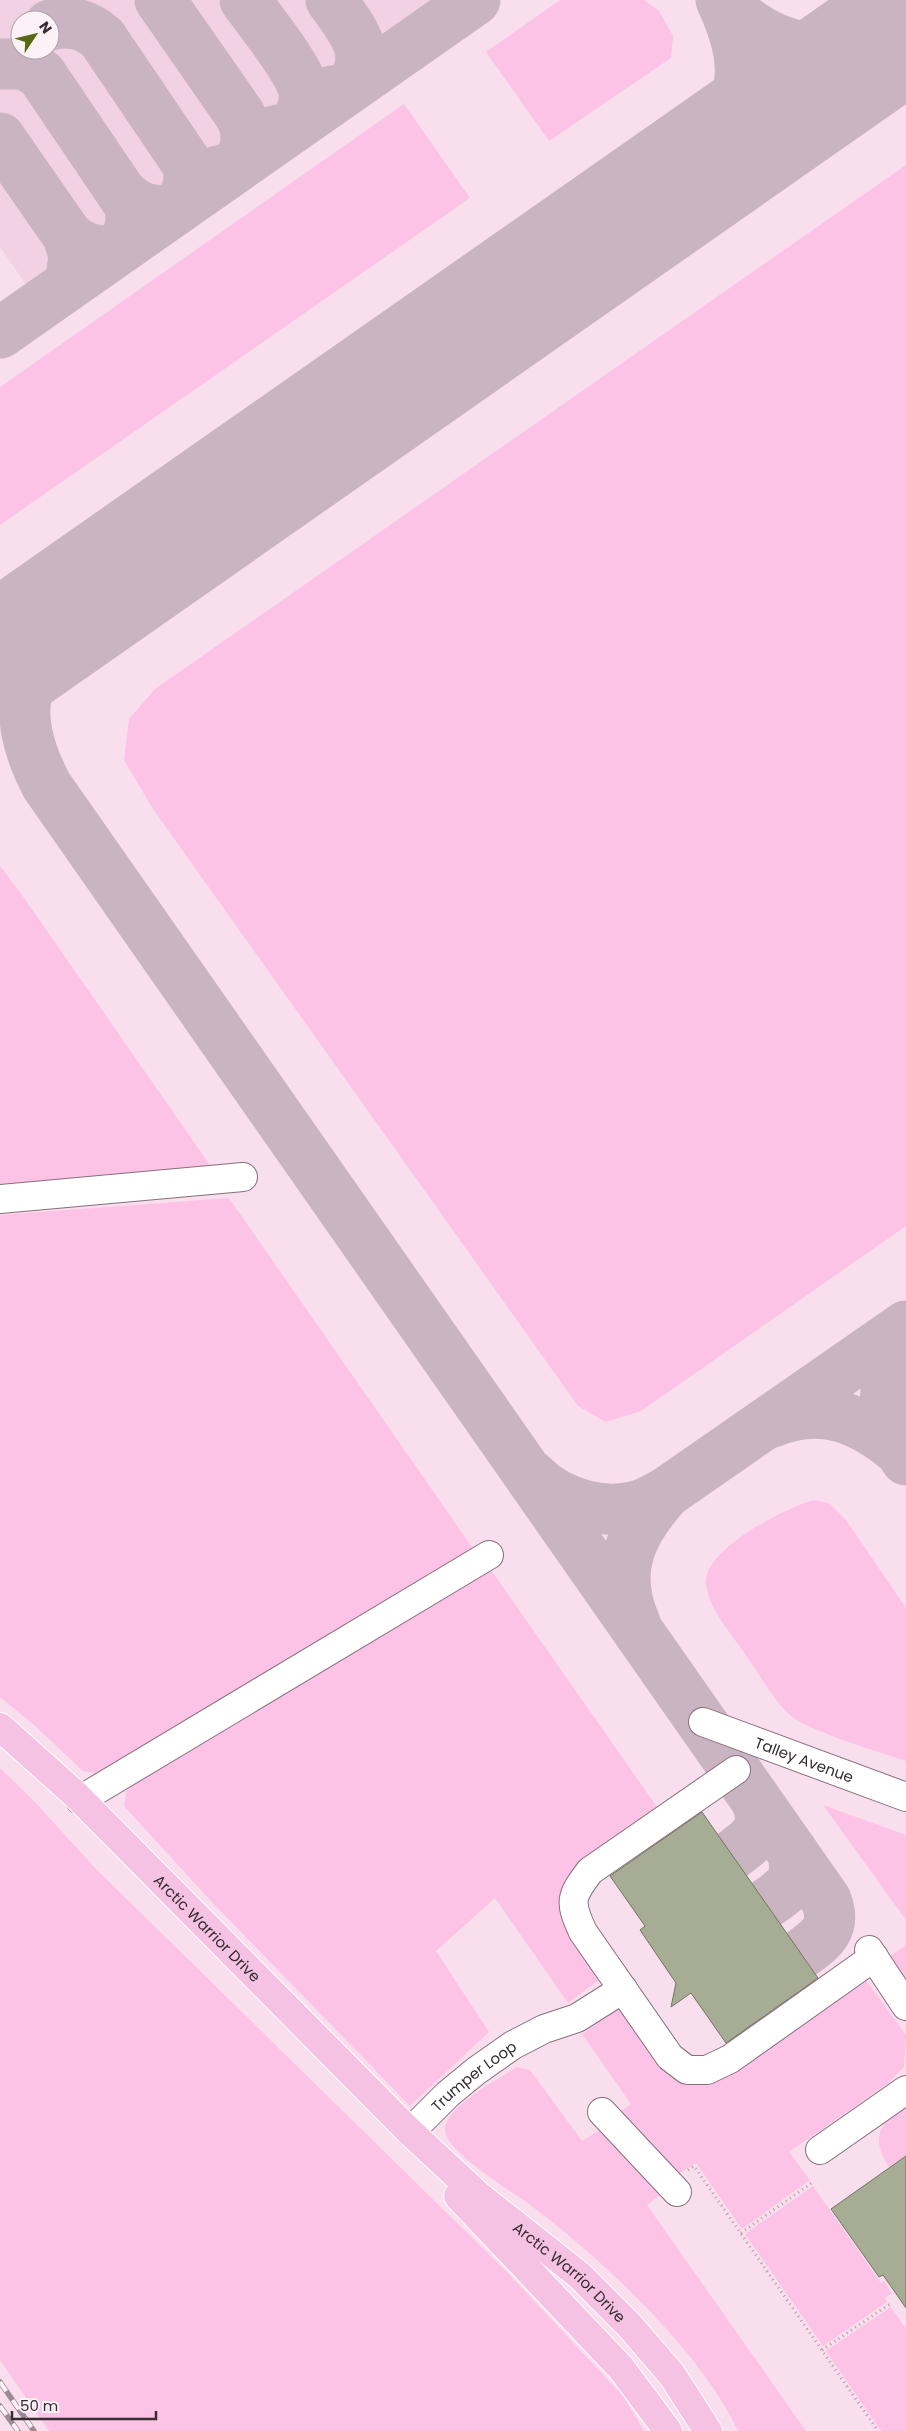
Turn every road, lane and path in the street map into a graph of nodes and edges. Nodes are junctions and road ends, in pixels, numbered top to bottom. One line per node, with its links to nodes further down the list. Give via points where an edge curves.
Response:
1 (243, 1177): 2 (street)
2 (0, 1199)
3 (489, 1555): 8 (street)
4 (702, 1722): 7 (street, Talley Avenue)
5 (0, 1727): 8 (main road, Arctic Warrior Drive)
6 (736, 1770): 9 (street, via 590,1871 576,1890 573,1910 583,1932)
7 (906, 1797)
8 (80, 1800): 13 (main road, Arctic Warrior Drive)
9 (623, 1989): 10 (street, via 670,2057 687,2070 707,2070 730,2059 871,1954); 13 (street, Trumper Loop, via 578,2018 544,2028 513,2045 448,2094)
10 (906, 2006)
11 (906, 2090): 14 (street)
12 (602, 2112): 16 (street)
13 (410, 2132): 20 (main road, Arctic Warrior Drive, via 463,2202 621,2368); 21 (main road, Arctic Warrior Drive, via 480,2196 579,2276 629,2325 672,2375)
14 (820, 2150)
15 (813, 2182): 17 (path)
16 (673, 2188): 17 (path, via 694,2166)
17 (741, 2233): 19 (path)
18 (890, 2304): 19 (path)
19 (822, 2350): 22 (path)
20 (668, 2431)
21 (708, 2431)
22 (878, 2431)

